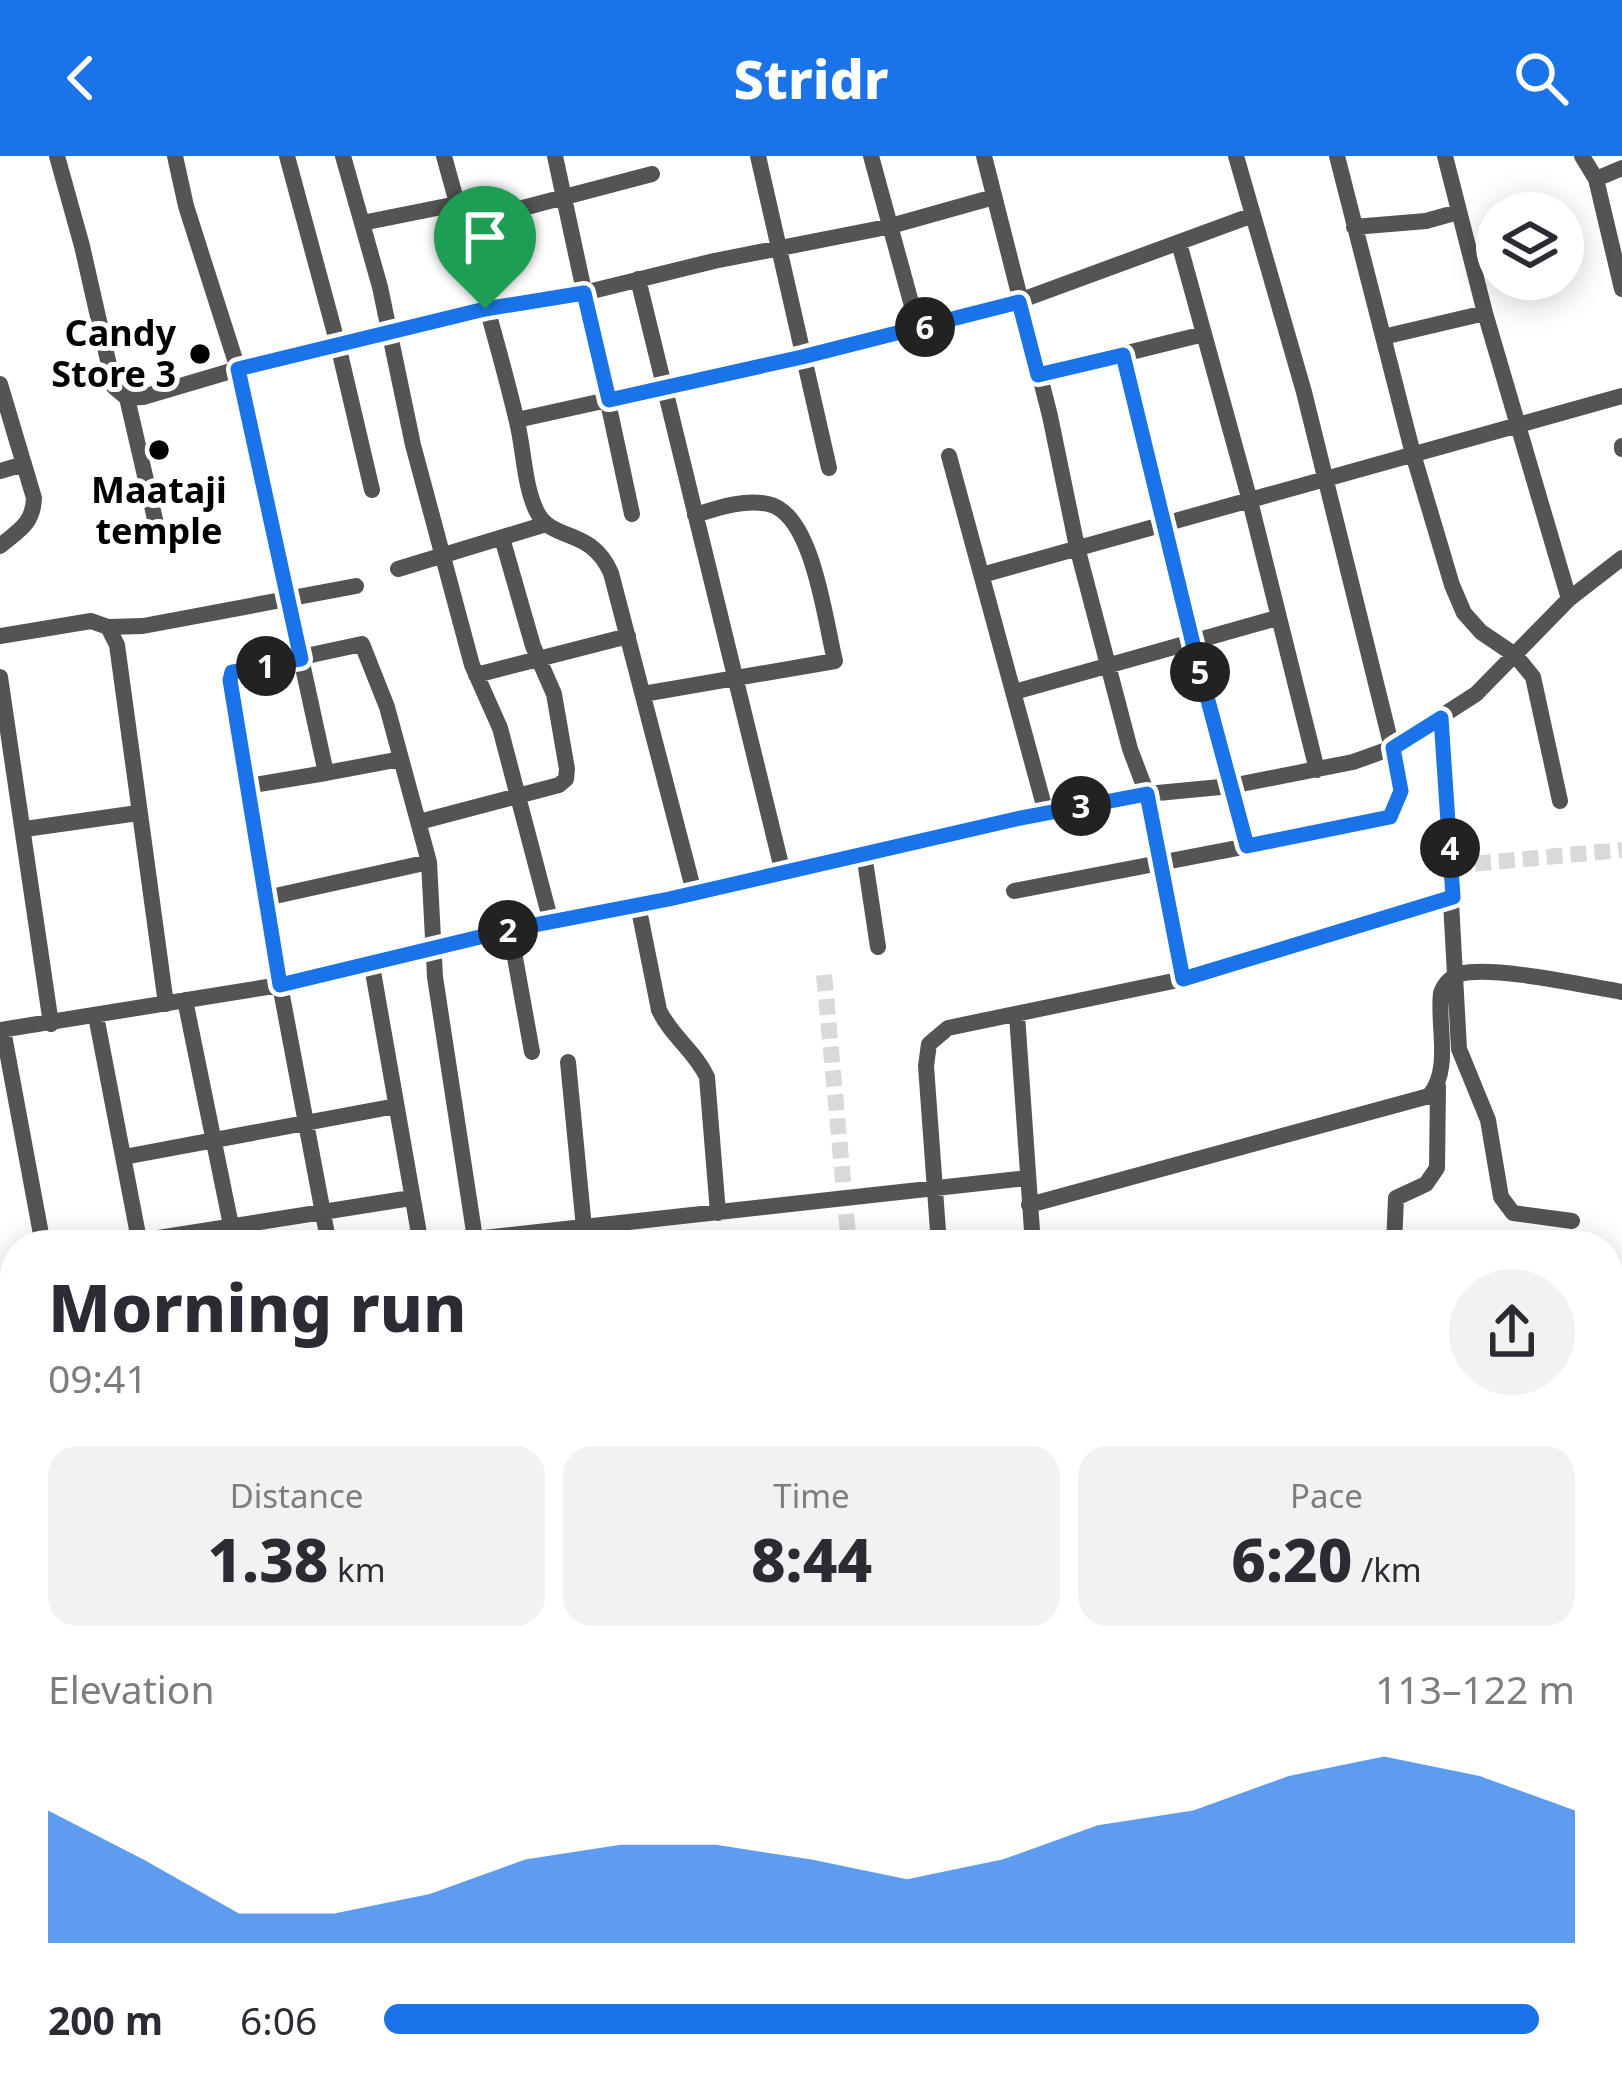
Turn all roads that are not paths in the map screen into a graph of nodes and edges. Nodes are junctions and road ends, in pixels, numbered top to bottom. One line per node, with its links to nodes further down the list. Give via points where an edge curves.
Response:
1 (56, 156): 46 (street, via 114,387)
2 (176, 156): 41 (street)
3 (287, 156): 38 (street)
4 (343, 156): 22 (street)
5 (444, 156): 19 (street)
6 (555, 156): 17 (street)
7 (758, 156): 27 (street)
8 (871, 156): 24 (street)
9 (984, 156): 18 (street)
10 (1236, 156): 21 (street)
11 (1337, 156): 25 (street)
12 (1445, 156): 20 (street)
13 (1582, 156): 16 (street)
14 (1622, 168): 16 (street)
15 (652, 174): 17 (street)
16 (1596, 178): 29 (street)
17 (565, 197): 23 (street); 30 (street)
18 (994, 197): 24 (street); 31 (street)
19 (457, 204): 22 (street); 23 (street)
20 (1459, 212): 25 (street); 33 (street)
21 (1253, 214): 26 (street); 55 (street)
22 (362, 224): 35 (street)
23 (462, 224): 32 (street)
24 (887, 227): 27 (street); 34 (street)
25 (1354, 227): 37 (street)
26 (1179, 243): 31 (street); 36 (street)
27 (777, 248): 28 (street); 40 (street)
28 (638, 279): 30 (street); 44 (street)
29 (1622, 290)
30 (584, 293): 32 (street); 47 (street)
31 (1019, 302): 34 (street); 42 (street)
32 (485, 309): 35 (street); 48 (street)
33 (1485, 313): 37 (street); 49 (street)
34 (918, 328): 40 (street)
35 (391, 332): 38 (street); 66 (street)
36 (1204, 334): 39 (street); 57 (street)
37 (1383, 337): 50 (street)
38 (338, 345): 41 (street); 56 (street)
39 (1123, 355): 42 (street); 60 (street)
40 (802, 357): 44 (street); 53 (street)
41 (238, 369): 46 (street); 72 (street)
42 (1038, 375): 65 (street)
43 (0, 384): 52 (street)
44 (663, 388): 47 (street); 59 (street)
45 (1622, 396): 49 (street)
46 (127, 398): 62 (street)
47 (609, 400): 48 (street); 58 (street)
48 (517, 420): 61 (street, via 534,506)
49 (1516, 423): 50 (street); 71 (street)
50 (1413, 454): 55 (street); 78 (street, via 1464,613)
51 (950, 456): 69 (street)
52 (24, 464): 54 (street); 64 (street, via 34,513)
53 (829, 468)
54 (0, 471)
55 (1325, 477): 57 (street); 88 (street)
56 (372, 490)
57 (1250, 501): 60 (street); 73 (street)
58 (632, 514)
59 (694, 515): 84 (street); 84 (street, via 772,504 798,524 807,547 835,661)
60 (1164, 522): 65 (street); 77 (street)
61 (546, 524): 63 (street); 76 (street, via 602,553)
62 (158, 532)
63 (502, 538): 66 (street); 80 (street)
64 (0, 546)
65 (1077, 547): 69 (street); 81 (street)
66 (443, 555): 68 (street); 82 (street)
67 (1620, 564): 71 (street)
68 (398, 569)
69 (982, 575): 85 (street)
70 (356, 586): 72 (street)
71 (1569, 599): 78 (street)
72 (287, 600): 74 (street); 79 (street)
73 (1277, 618): 77 (street); 90 (street)
74 (108, 627): 75 (street, via 91,621); 98 (street, via 117,645)
75 (0, 636)
76 (628, 636): 80 (street); 86 (street)
77 (1193, 642): 81 (street); 93 (street)
78 (1515, 656): 87 (street); 96 (street, via 1533,677)
79 (301, 659): 89 (street, via 362,644); 91 (street); 92 (street, via 232,672)
80 (539, 659): 82 (street); 95 (street, via 568,769 560,785)
81 (1110, 665): 85 (street); 94 (street)
82 (476, 675): 95 (street)
83 (0, 677): 100 (street)
84 (735, 678): 86 (street); 105 (street)
85 (1014, 692): 97 (street)
86 (643, 694): 106 (street)
87 (1441, 718): 88 (street); 108 (street)
88 (1393, 748): 90 (street); 101 (street, via 1401,791 1390,817)
89 (401, 758): 91 (street); 99 (street)
90 (1318, 770): 93 (street)
91 (326, 773): 92 (street)
92 (248, 785): 109 (street)
93 (1231, 786): 94 (street); 101 (street)
94 (1147, 794): 97 (street); 104 (street)
95 (518, 796): 99 (street); 111 (street)
96 (1560, 801)
97 (1046, 813): 102 (street)
98 (138, 814): 100 (street); 120 (street)
99 (418, 822): 103 (street)
100 (25, 830): 123 (street)
101 (1247, 846): 104 (street)
102 (864, 854): 105 (street); 113 (street)
103 (429, 862): 109 (street); 114 (street)
104 (1160, 863): 107 (street); 117 (street)
105 (783, 873): 106 (street)
106 (694, 892): 110 (street)
107 (1014, 892)
108 (1453, 897): 116 (street); 117 (street)
109 (266, 898): 118 (street)
110 (638, 905): 111 (street); 137 (street, via 659,1010 707,1077)
111 (551, 922): 112 (street)
112 (509, 930): 114 (street); 125 (street)
113 (878, 947)
114 (433, 951): 115 (street); 146 (street)
115 (372, 966): 118 (street); 128 (street)
116 (1457, 975): 119 (street); 127 (street, via 1441,993); 138 (street, via 1460,1049 1488,1120 1502,1197 1513,1213)
117 (1183, 979): 122 (street)
118 (280, 985): 120 (street); 129 (street)
119 (1622, 992)
120 (175, 1002): 121 (street); 130 (street)
121 (96, 1016): 123 (street); 131 (street)
122 (1017, 1016): 132 (street); 133 (street, via 948,1028 929,1044)
123 (51, 1024): 124 (street)
124 (2, 1030): 140 (street)
125 (532, 1052)
126 (568, 1061): 139 (street)
127 (1438, 1086): 135 (street, via 1429,1096); 150 (street, via 1437,1168 1426,1184 1396,1198)
128 (396, 1106): 129 (street); 134 (street)
129 (308, 1123): 130 (street); 136 (street)
130 (213, 1141): 131 (street); 142 (street)
131 (124, 1157): 141 (street)
132 (1027, 1178): 133 (street); 135 (street)
133 (934, 1190): 137 (street); 148 (street)
134 (411, 1198): 136 (street); 145 (street)
135 (1029, 1205): 149 (street)
136 (323, 1210): 143 (street); 144 (street)
137 (718, 1213): 139 (street)
138 (1572, 1222)
139 (584, 1228): 147 (street)
140 (40, 1230)
141 (137, 1230)
142 (232, 1230)
143 (254, 1230)
144 (326, 1230)
145 (418, 1230)
146 (473, 1230)
147 (568, 1230)
148 (938, 1230)
149 (1032, 1230)
150 (1395, 1230)

